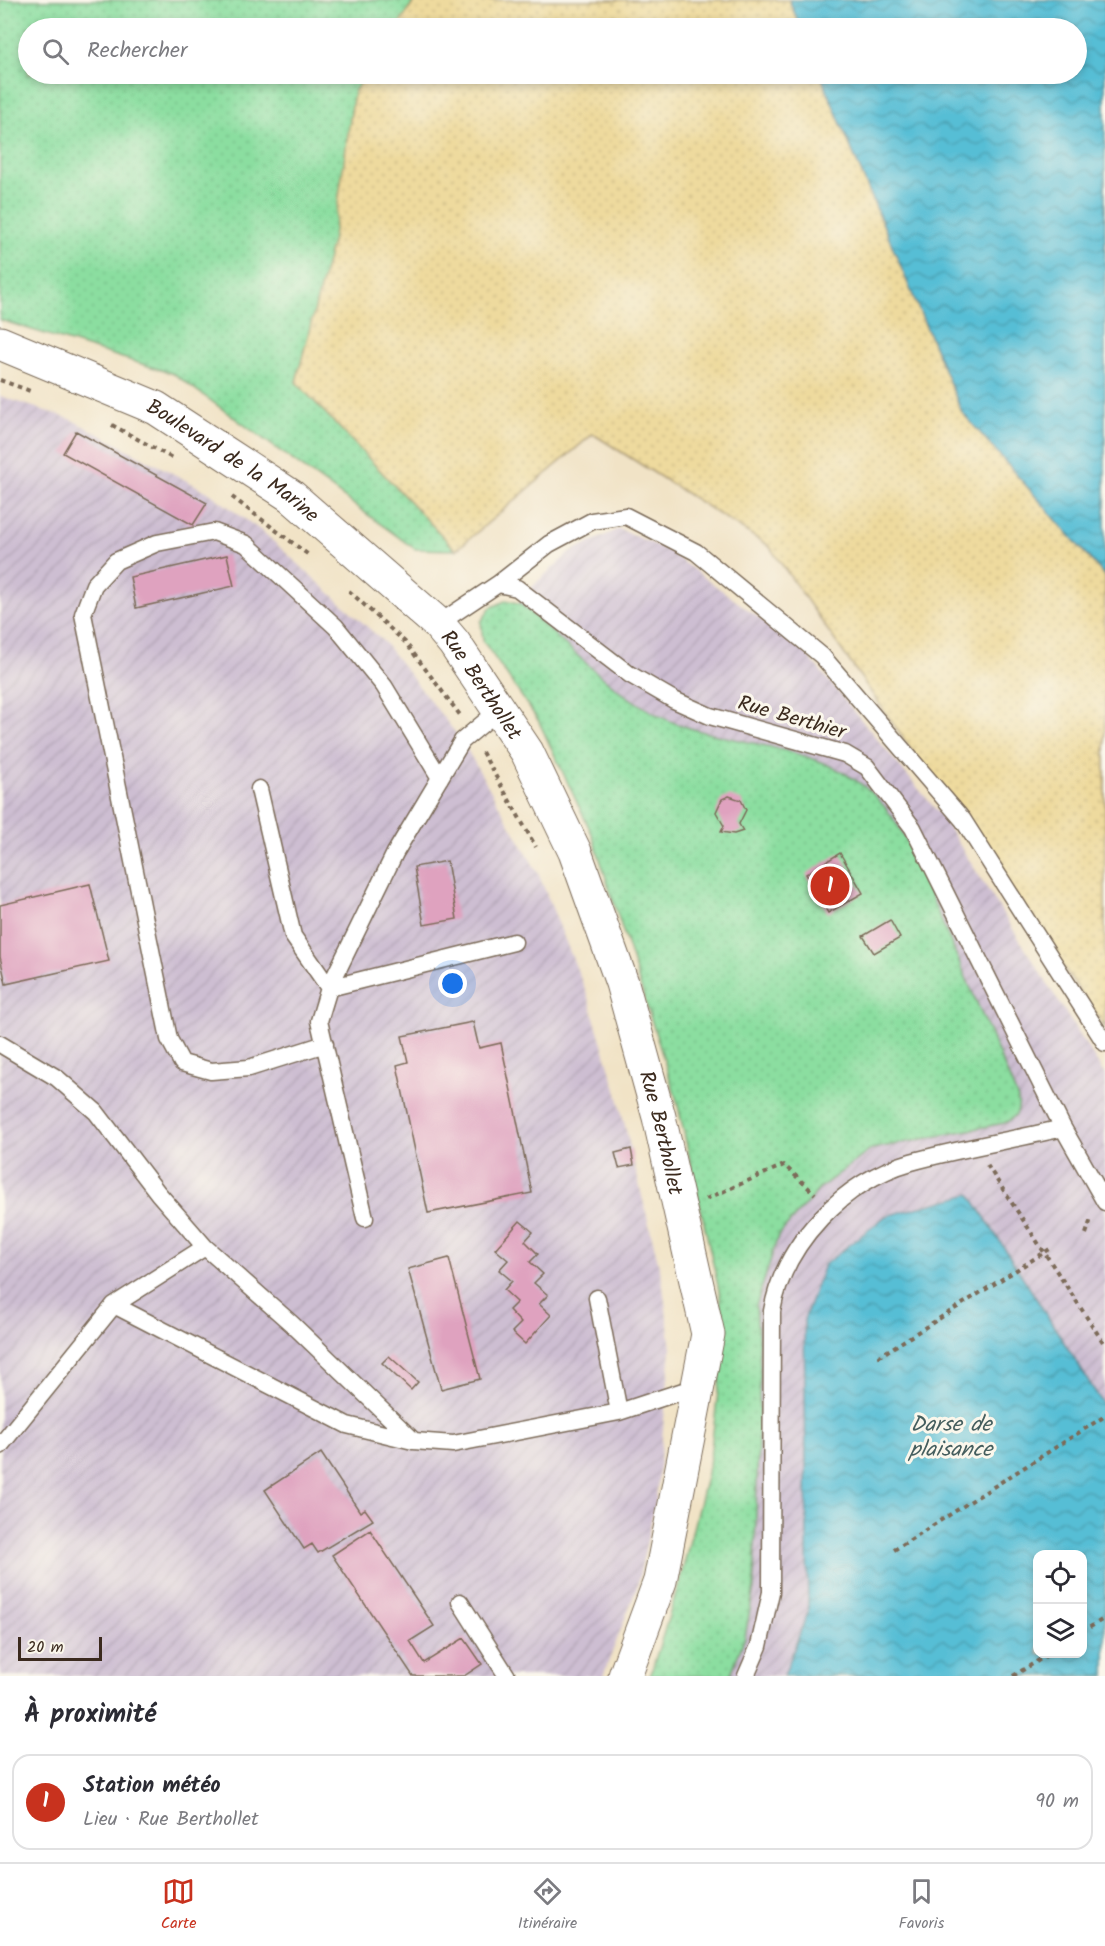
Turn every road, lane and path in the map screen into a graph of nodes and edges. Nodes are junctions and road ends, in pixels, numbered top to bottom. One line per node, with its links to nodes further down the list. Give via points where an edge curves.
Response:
1 (0, 343): 3 (main road, Boulevard de la Marine, via 156,408 291,496)
2 (498, 584): 3 (lane); 9 (lane, via 549,544 592,521 626,516 696,552 822,656 963,820); 12 (lane, Rue Berthier, via 517,588 629,674 675,700 710,716 844,754 867,768 913,828)
3 (438, 624): 4 (main road, Rue Berthollet)
4 (499, 710): 5 (lane, via 462,741); 16 (main road, Rue Berthollet, via 527,752 575,852 621,982)
5 (440, 778): 8 (lane, via 395,853); 11 (lane, via 384,686 336,627 246,544 214,532 157,543 116,561 94,585 83,614 169,1039 182,1063 211,1071 249,1068)
6 (259, 789): 8 (lane, via 293,936)
7 (514, 942): 8 (lane)
8 (329, 988): 11 (lane, via 319,1021)
9 (1105, 1043)
10 (0, 1044): 20 (lane, via 57,1078 96,1112)
11 (325, 1044): 17 (lane)
12 (1063, 1128): 13 (lane); 14 (lane, Rue Berthier)
13 (976, 1149): 15 (lane, via 910,1162); 21 (path)
14 (1099, 1207): 18 (path)
15 (830, 1209): 16 (path, via 784,1165); 38 (lane, via 806,1234 776,1288 772,1311 771,1592 759,1646)
16 (680, 1210): 26 (main road, Rue Berthollet, via 708,1334)
17 (365, 1218)
18 (1086, 1234)
19 (1053, 1246): 21 (path)
20 (205, 1247): 23 (lane); 29 (lane)
21 (1045, 1251): 24 (path); 25 (path)
22 (597, 1299): 27 (lane)
23 (114, 1305): 29 (lane, via 347,1425); 30 (lane)
24 (1105, 1345)
25 (878, 1357)
26 (699, 1386): 27 (lane); 37 (main road, Rue Berthollet, via 660,1581)
27 (619, 1412): 29 (lane, via 453,1444)
28 (1105, 1416): 31 (path)
29 (414, 1441)
30 (0, 1446)
31 (894, 1550)
32 (460, 1602): 36 (lane)
33 (1105, 1618): 34 (path)
34 (1087, 1629)
35 (1041, 1658): 39 (path)
36 (507, 1676)
37 (625, 1676)
38 (746, 1676)
39 (1013, 1676)

